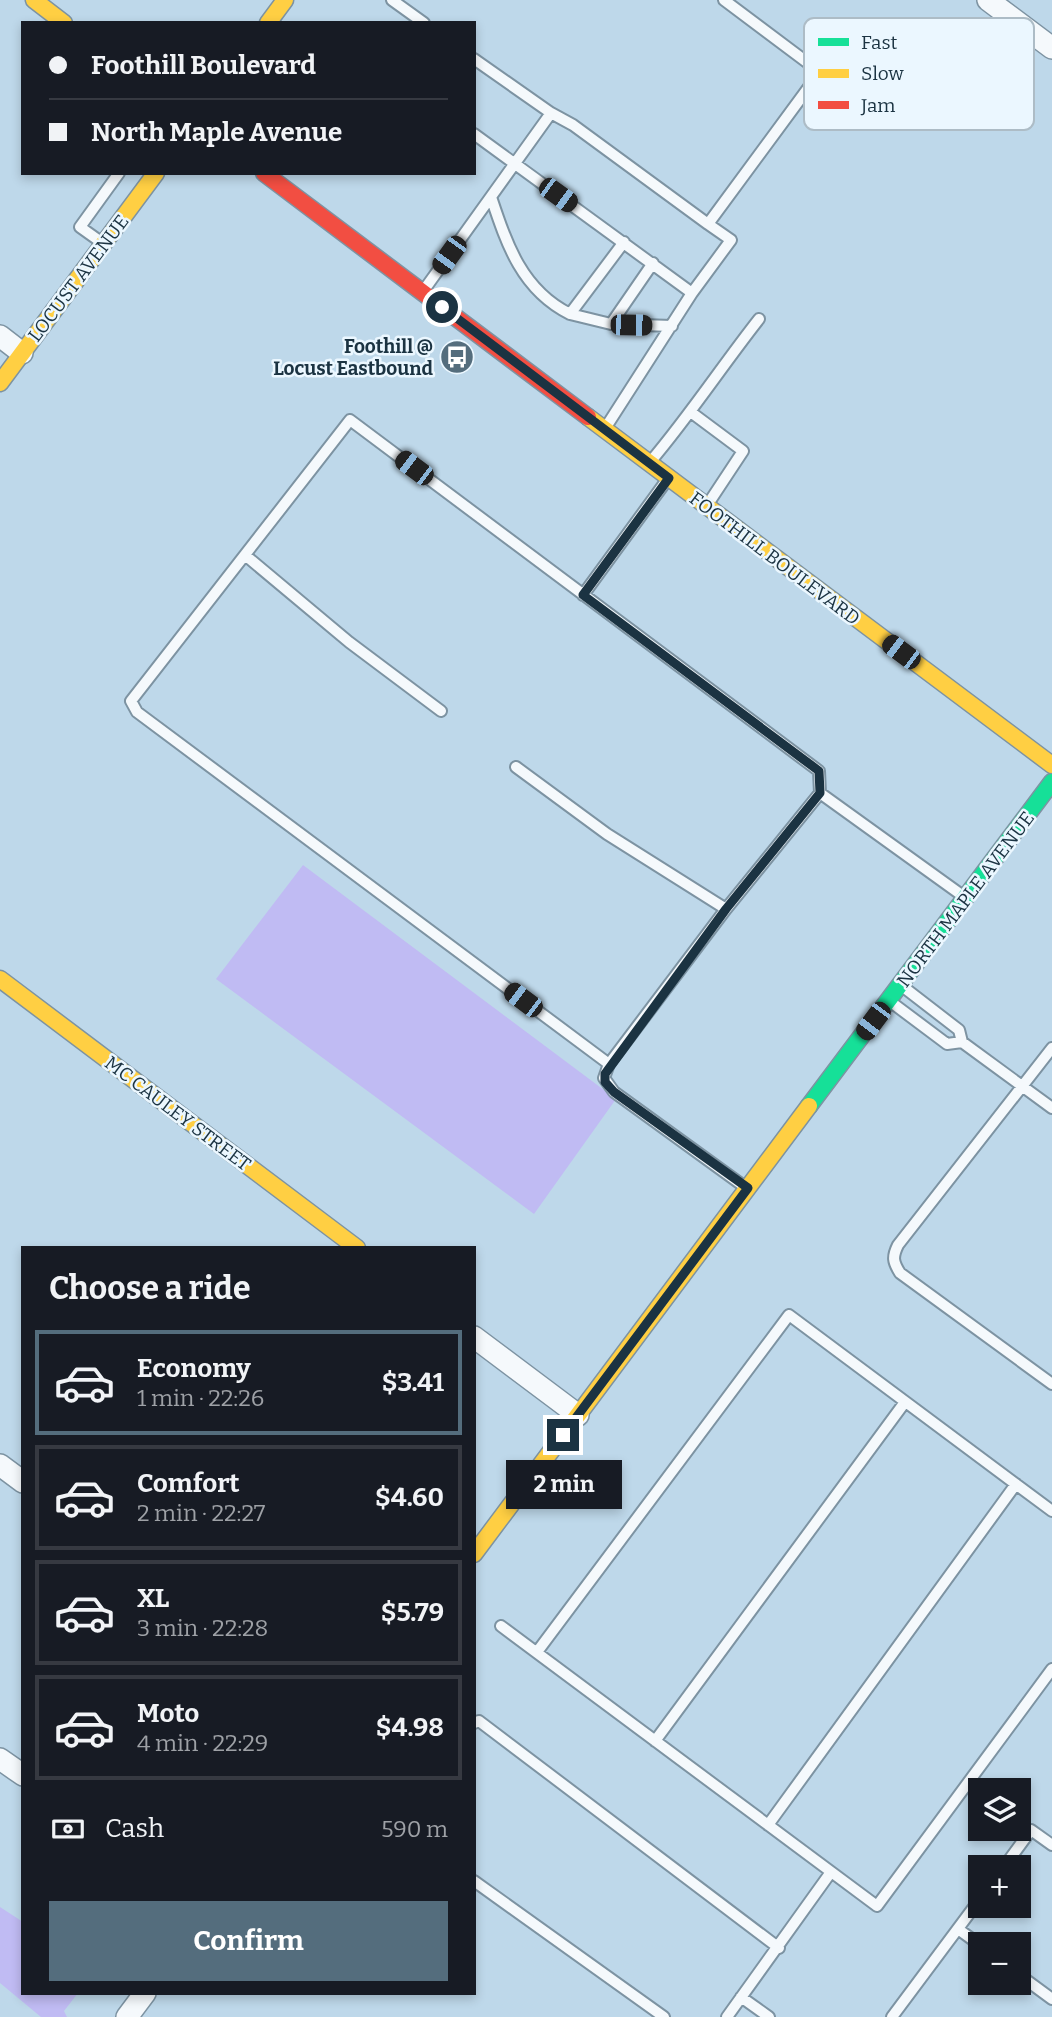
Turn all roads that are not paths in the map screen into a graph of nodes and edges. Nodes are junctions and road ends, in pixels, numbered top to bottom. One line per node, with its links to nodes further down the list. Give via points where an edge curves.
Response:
1 (35, 0): 7 (street)
2 (285, 0): 8 (street)
3 (392, 0): 9 (lane)
4 (724, 0): 13 (lane)
5 (988, 0): 6 (street)
6 (1012, 18)
7 (61, 21)
8 (269, 21)
9 (421, 21)
10 (1034, 34): 11 (street)
11 (1052, 48)
12 (476, 60): 15 (lane)
13 (804, 60)
14 (804, 94): 23 (lane)
15 (551, 113): 17 (lane); 23 (lane)
16 (476, 135): 17 (lane)
17 (515, 163): 21 (lane); 24 (lane)
18 (119, 175): 22 (lane)
19 (153, 175): 22 (street, LOCUST AVENUE)
20 (267, 175): 27 (street, FOOTHILL BOULEVARD)
21 (491, 197): 27 (lane); 29 (lane, via 509,251 529,283)
22 (118, 200): 25 (street, LOCUST AVENUE); 25 (lane, via 80,227)
23 (708, 224): 28 (lane, via 731,240)
24 (624, 242): 26 (lane); 29 (lane)
25 (103, 244): 34 (street, LOCUST AVENUE)
26 (653, 263): 28 (lane); 31 (lane)
27 (422, 292): 37 (street, FOOTHILL BOULEVARD)
28 (692, 293): 32 (lane)
29 (570, 314): 31 (lane)
30 (759, 319): 36 (lane, via 707,385)
31 (611, 324): 32 (lane)
32 (672, 326): 37 (lane)
33 (0, 336): 34 (street)
34 (22, 353): 35 (street, LOCUST AVENUE)
35 (0, 383)
36 (692, 413): 38 (lane); 40 (lane, via 743,452)
37 (604, 429): 38 (street, FOOTHILL BOULEVARD)
38 (649, 463): 39 (street, FOOTHILL BOULEVARD)
39 (669, 478): 40 (street, FOOTHILL BOULEVARD); 42 (lane)
40 (706, 505): 44 (street, FOOTHILL BOULEVARD)
41 (245, 555): 42 (lane, via 350,420); 43 (lane); 57 (lane, via 131,701 137,712)
42 (583, 595): 47 (lane, via 819,771)
43 (441, 711)
44 (1052, 765)
45 (516, 767): 49 (lane, via 607,834)
46 (1052, 782): 48 (street, NORTH MAPLE AVENUE)
47 (820, 793): 48 (lane); 49 (lane)
48 (966, 897): 51 (street, NORTH MAPLE AVENUE)
49 (726, 909): 57 (lane)
50 (0, 979): 61 (street, MC CAULEY STREET)
51 (900, 985): 52 (street, NORTH MAPLE AVENUE); 53 (lane)
52 (889, 1000): 54 (lane); 60 (street, NORTH MAPLE AVENUE)
53 (935, 1012): 54 (lane); 55 (lane, via 959,1030)
54 (924, 1027): 55 (lane, via 947,1044)
55 (962, 1042): 58 (lane)
56 (1052, 1048): 58 (lane)
57 (610, 1064): 60 (lane, via 604,1078 608,1087)
58 (1022, 1086): 59 (lane); 63 (lane, via 898,1245 894,1264 900,1273)
59 (1052, 1108)
60 (748, 1188): 65 (street, NORTH MAPLE AVENUE)
61 (353, 1246)
62 (476, 1338): 65 (street)
63 (1052, 1384)
64 (905, 1402): 68 (lane); 72 (lane, via 789,1315); 76 (lane)
65 (578, 1415): 70 (street, NORTH MAPLE AVENUE)
66 (0, 1465): 67 (street)
67 (21, 1481)
68 (1016, 1484): 69 (lane); 79 (lane)
69 (1052, 1511)
70 (476, 1550)
71 (501, 1626): 72 (lane)
72 (537, 1652): 76 (lane)
73 (1052, 1670): 74 (lane)
74 (1048, 1685): 82 (lane, via 877,1906)
75 (476, 1722): 87 (lane)
76 (655, 1741): 79 (lane)
77 (0, 1759): 78 (street)
78 (21, 1771)
79 (768, 1825): 82 (lane)
80 (1052, 1845): 81 (lane, via 1031,1830)
81 (1013, 1855)
82 (831, 1872): 87 (lane)
83 (476, 1882): 93 (lane)
84 (968, 1915): 85 (lane)
85 (958, 1929): 86 (lane); 96 (lane)
86 (968, 1936)
87 (779, 1948): 90 (lane)
88 (1031, 1984): 91 (lane)
89 (144, 1995): 92 (street)
90 (741, 1997): 94 (lane); 95 (lane)
91 (1052, 1999)
92 (127, 2017)
93 (664, 2017)
94 (727, 2017)
95 (769, 2017)
96 (892, 2017)

